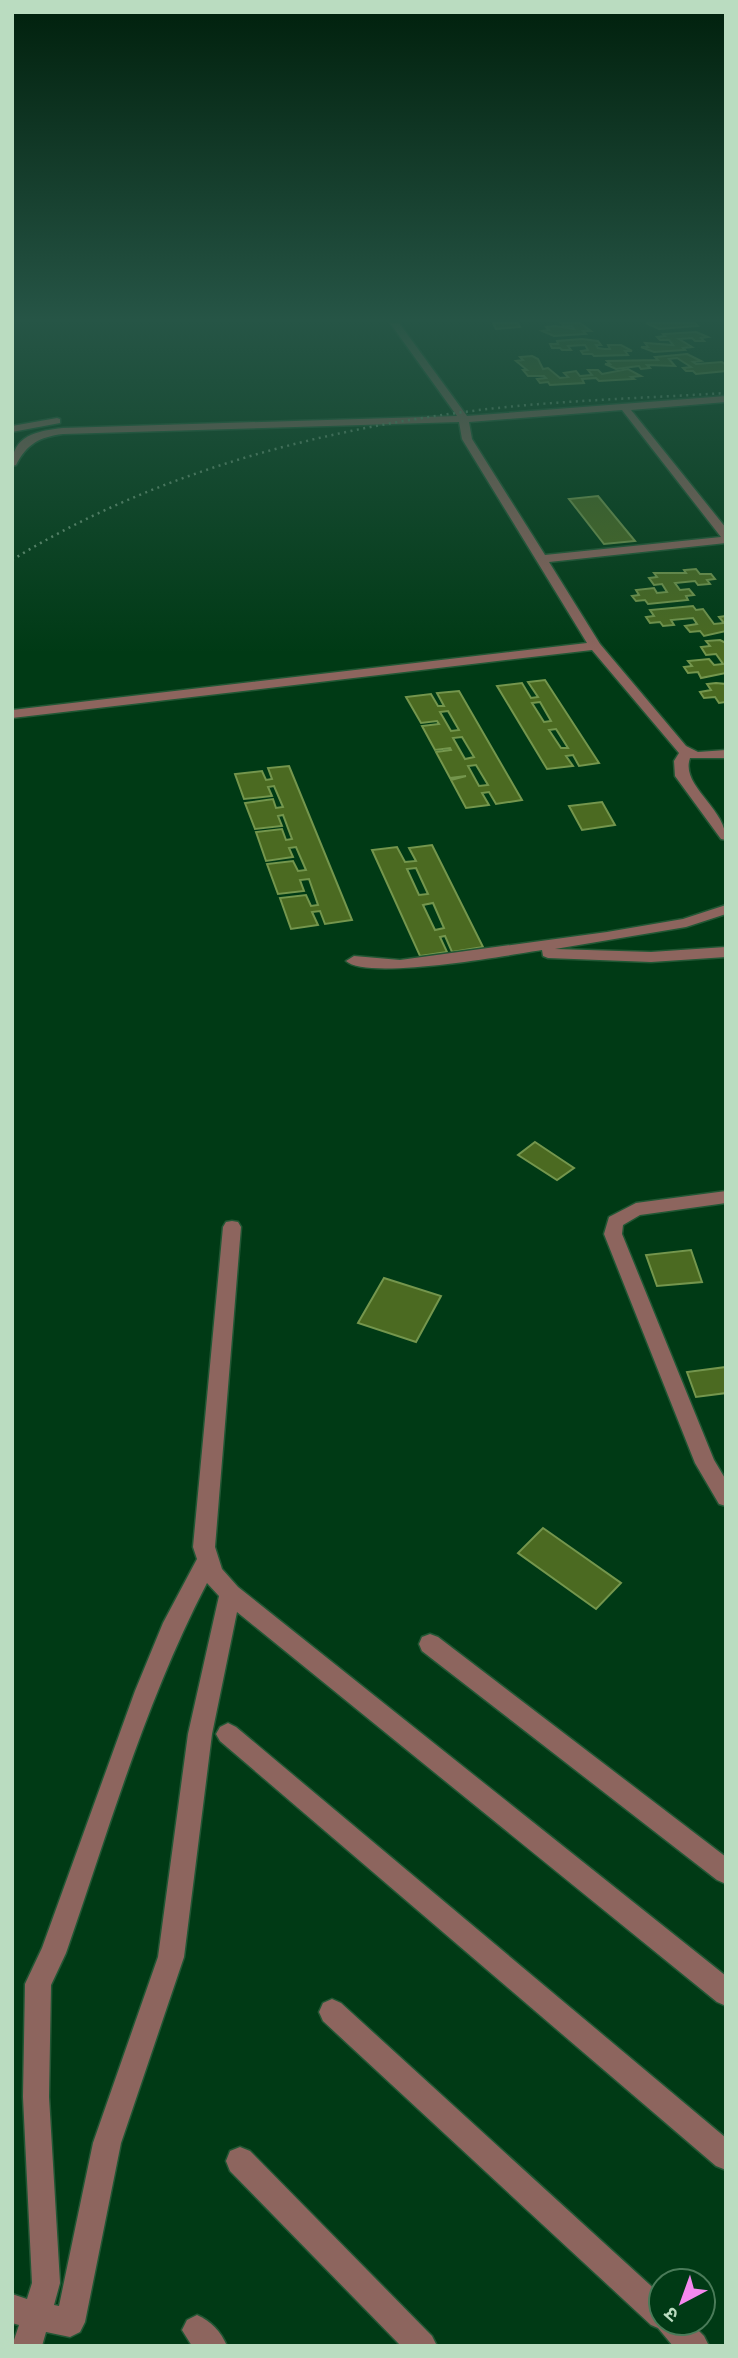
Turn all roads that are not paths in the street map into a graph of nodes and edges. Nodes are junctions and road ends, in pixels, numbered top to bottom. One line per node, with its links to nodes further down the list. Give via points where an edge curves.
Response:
1 (31, 433): 5 (street)
2 (49, 433): 5 (street)
3 (466, 433): 8 (street)
4 (644, 433): 7 (street)
5 (36, 435): 6 (street, via 21,445)
6 (12, 463)
7 (726, 538): 8 (street)
8 (542, 559): 9 (street)
9 (595, 646): 10 (street); 11 (street)
10 (12, 714)
11 (686, 753): 12 (street); 13 (street, via 681,761 682,776)
12 (726, 754)
13 (726, 836)
14 (726, 909): 15 (street, via 653,930)
15 (496, 951): 16 (street, via 651,957); 17 (street, via 400,965)
16 (726, 952)
17 (354, 961)
18 (726, 1197): 20 (street, via 636,1209 615,1222 613,1234 705,1463)
19 (232, 1227): 21 (street, via 204,1547)
20 (726, 1498)
21 (207, 1562): 22 (street); 31 (street, via 151,1679 38,1984 36,2097 46,2283)
22 (230, 1594): 26 (street); 31 (street, via 200,1734 172,1957 107,2143 70,2322)
23 (430, 1644): 25 (street)
24 (228, 1734): 28 (street)
25 (726, 1872)
26 (726, 1993)
27 (332, 2012): 30 (street)
28 (726, 2156)
29 (240, 2161): 33 (street)
30 (647, 2302)
31 (24, 2312): 32 (street)
32 (27, 2346)
33 (422, 2346)

